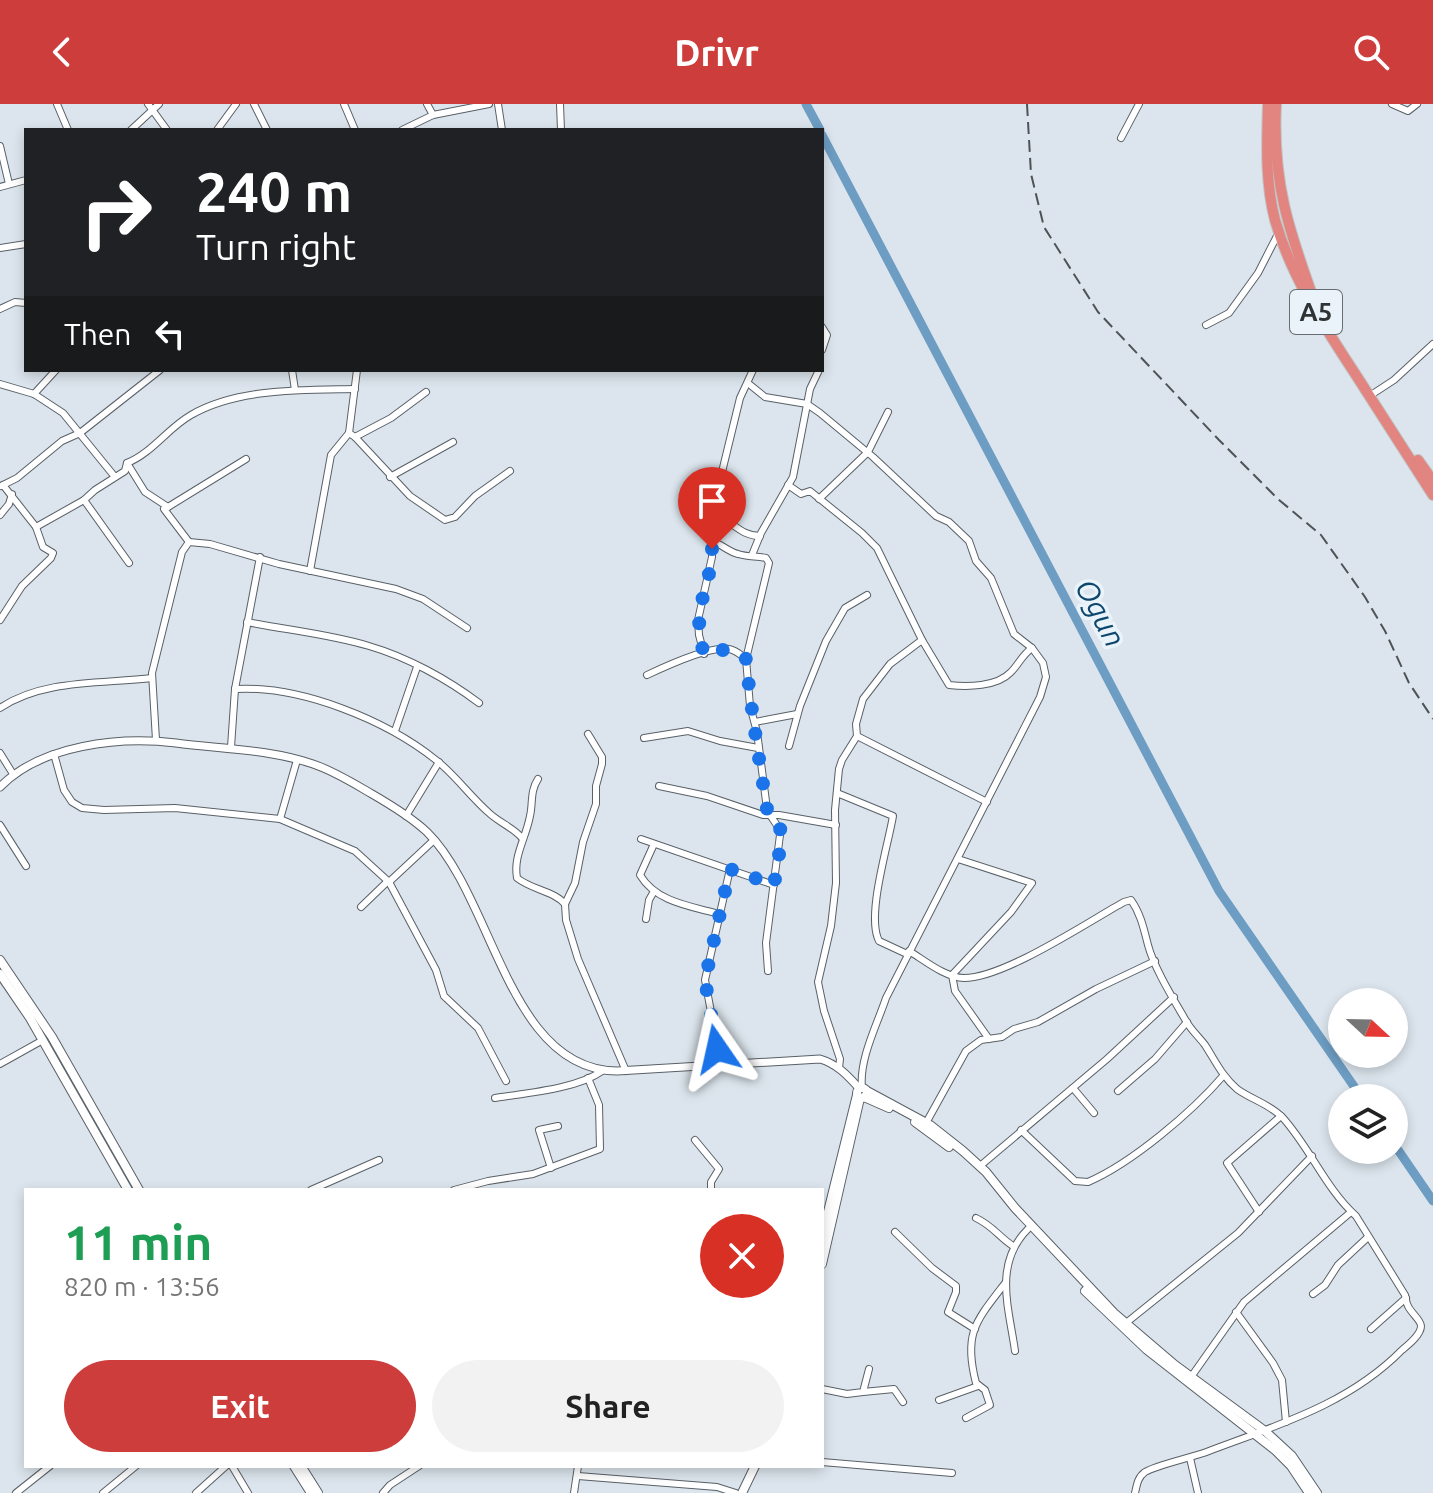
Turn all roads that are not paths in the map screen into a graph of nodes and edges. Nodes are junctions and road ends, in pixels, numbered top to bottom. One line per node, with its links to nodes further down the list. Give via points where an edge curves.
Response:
1 (148, 104): 16 (street)
2 (159, 104): 16 (street)
3 (254, 104): 22 (street)
4 (344, 104): 23 (street)
5 (427, 104): 17 (street)
6 (489, 104): 17 (street)
7 (498, 104): 25 (street)
8 (560, 104): 26 (street)
9 (1139, 104): 27 (street)
10 (1268, 104): 32 (highway, A5, via 1269,184)
11 (1276, 104): 51 (highway, A5, via 1276,169 1286,223 1315,301)
12 (1392, 104): 13 (street, via 1408,111)
13 (1417, 104)
14 (60, 105): 18 (street)
15 (232, 105): 21 (street)
16 (153, 112): 19 (street); 20 (street)
17 (433, 115): 24 (street)
18 (67, 128)
19 (133, 128)
20 (165, 128)
21 (218, 128)
22 (266, 128)
23 (354, 128)
24 (406, 128)
25 (502, 128)
26 (561, 128)
27 (1121, 138)
28 (0, 146): 30 (street)
29 (24, 180): 30 (street)
30 (9, 184): 31 (street)
31 (0, 187)
32 (1279, 232): 37 (street, via 1238,302); 67 (highway, A5, via 1310,304)
33 (24, 244): 34 (street)
34 (0, 248)
35 (24, 303): 36 (street)
36 (0, 309)
37 (1206, 325)
38 (1433, 344): 51 (street)
39 (54, 372): 50 (street)
40 (157, 372): 54 (street)
41 (292, 372): 48 (street)
42 (357, 372): 47 (street)
43 (752, 372): 46 (street)
44 (818, 372): 52 (street)
45 (0, 384): 50 (street)
46 (749, 384): 52 (street, via 765,397); 72 (street, via 740,398)
47 (355, 389): 48 (street); 55 (street)
48 (295, 390): 59 (street, via 245,396 190,415)
49 (426, 392): 55 (street, via 391,418)
50 (34, 394): 54 (street, via 63,413)
51 (1371, 395): 63 (highway, A5)
52 (807, 404): 57 (street); 65 (street)
53 (888, 412): 57 (street)
54 (80, 433): 61 (street); 64 (street)
55 (352, 435): 62 (street); 80 (street, via 331,455)
56 (453, 442): 62 (street)
57 (868, 452): 68 (street); 86 (street, via 969,541 1014,634)
58 (246, 459): 70 (street)
59 (127, 463): 61 (street); 70 (street, via 145,492)
60 (510, 471): 62 (street, via 448,520 415,501)
61 (115, 477): 69 (street)
62 (390, 477)
63 (1433, 481)
64 (1, 485): 66 (street)
65 (788, 485): 68 (street); 74 (street)
66 (12, 494): 71 (street); 73 (street)
67 (1433, 495)
68 (819, 499): 85 (street, via 877,548)
69 (84, 500): 73 (street); 79 (street)
70 (168, 507): 76 (street, via 164,509)
71 (0, 515)
72 (711, 517): 74 (street); 75 (street)
73 (36, 527): 82 (street, via 43,547 53,553)
74 (760, 536): 77 (street)
75 (712, 541): 77 (street, via 736,554); 87 (street, via 698,620)
76 (189, 542): 78 (street); 91 (street, via 182,552)
77 (752, 555): 88 (street, via 769,563)
78 (260, 557): 80 (street); 83 (street)
79 (129, 563)
80 (310, 571): 84 (street, via 423,599)
81 (867, 595): 95 (street, via 842,612 816,659)
82 (0, 620)
83 (247, 622): 89 (street, via 370,646); 92 (street)
84 (467, 628)
85 (922, 640): 86 (street, via 946,682 953,685 1005,677); 99 (street, via 890,664 863,699)
86 (1032, 648): 114 (street, via 1045,670 1044,686)
87 (704, 654): 88 (street, via 725,648); 90 (street)
88 (746, 659): 96 (street)
89 (417, 667): 93 (street); 97 (street)
90 (647, 675)
91 (152, 678): 94 (street, via 47,688); 101 (street)
92 (235, 689): 97 (street, via 308,699); 103 (street)
93 (479, 703)
94 (0, 708)
95 (797, 714): 96 (street); 102 (street)
96 (755, 722): 104 (street)
97 (395, 731): 108 (street)
98 (588, 734): 130 (street, via 602,764 596,804)
99 (857, 736): 113 (street, via 842,760); 114 (street)
100 (644, 738): 104 (street, via 688,731)
101 (156, 740): 103 (street); 106 (street)
102 (789, 746)
103 (231, 747): 107 (street)
104 (758, 748): 115 (street)
105 (0, 753): 109 (street)
106 (54, 754): 109 (street); 117 (street, via 64,790 82,808 175,808)
107 (297, 760): 116 (street, via 337,774); 117 (street)
108 (439, 762): 116 (street); 120 (street, via 490,815)
109 (13, 774): 112 (street)
110 (538, 779): 120 (street)
111 (659, 786): 115 (street)
112 (0, 787)
113 (837, 793): 119 (street); 134 (street, via 893,816 875,908 876,935)
114 (987, 802): 124 (street)
115 (769, 815): 119 (street); 128 (street, via 780,835)
116 (406, 816): 122 (street)
117 (280, 819): 127 (street, via 355,851)
118 (0, 825): 125 (street)
119 (836, 825): 146 (street, via 836,883 818,982)
120 (522, 838): 130 (street, via 517,878)
121 (641, 839): 123 (street)
122 (434, 840): 127 (street); 147 (street, via 473,899 537,1030 572,1060)
123 (654, 844): 126 (street); 129 (street, via 640,875)
124 (958, 859): 134 (street); 139 (street, via 1032,883)
125 (26, 866)
126 (730, 869): 128 (street); 132 (street)
127 (388, 882): 131 (street); 151 (street, via 436,970 444,996 478,1028)
128 (774, 885): 137 (street)
129 (653, 893): 132 (street); 133 (street)
130 (565, 904): 148 (street, via 578,959)
131 (361, 907)
132 (719, 914): 145 (street, via 705,980)
133 (646, 919)
134 (908, 953): 139 (street); 154 (street, via 868,1049)
135 (0, 961): 168 (main road, via 52,1037)
136 (1155, 961): 139 (street, via 1135,905 1128,900 1008,967 966,978); 140 (street); 142 (street, via 1038,1022)
137 (768, 971)
138 (0, 974): 143 (main road)
139 (952, 975): 142 (street, via 955,991)
140 (1174, 997): 141 (street); 152 (street)
141 (1187, 1022): 149 (street); 153 (street)
142 (989, 1039): 158 (street, via 966,1051)
143 (43, 1040): 144 (street); 167 (main road)
144 (0, 1064)
145 (718, 1065): 146 (street, via 820,1059); 148 (street)
146 (839, 1068): 154 (street)
147 (602, 1071): 148 (street); 150 (street)
148 (626, 1071)
149 (1223, 1076): 157 (street); 160 (street, via 1164,1133 1088,1182 1075,1181)
150 (588, 1078): 155 (street); 165 (street, via 599,1105 600,1149)
151 (506, 1081)
152 (1073, 1088): 156 (street); 160 (street)
153 (1118, 1091)
154 (862, 1093): 158 (main road); 174 (main road); 175 (main road, via 959,1155); 179 (main road)
155 (495, 1098)
156 (1094, 1113)
157 (1281, 1116): 162 (street); 171 (street, via 1227,1163)
158 (926, 1123): 164 (main road)
159 (558, 1126): 165 (street, via 539,1130)
160 (1021, 1130): 164 (street)
161 (695, 1140): 166 (street, via 719,1171)
162 (1312, 1156): 171 (street); 172 (street)
163 (379, 1160): 169 (street)
164 (980, 1166): 184 (main road)
165 (551, 1168): 170 (street)
166 (711, 1186)
167 (127, 1188)
168 (138, 1188)
169 (316, 1188)
170 (462, 1188)
171 (1259, 1212): 184 (street)
172 (1351, 1212): 177 (street); 183 (street)
173 (976, 1218): 178 (street)
174 (824, 1229)
175 (1028, 1229): 178 (street); 198 (main road, via 1118,1324)
176 (895, 1232): 185 (street, via 956,1286 948,1312)
177 (1367, 1238): 181 (street); 182 (street)
178 (1013, 1246): 180 (street)
179 (824, 1255)
180 (1006, 1282): 185 (street); 187 (street)
181 (1313, 1294)
182 (1406, 1298): 186 (street); 196 (street, via 1421,1329 1390,1363 1349,1393)
183 (1236, 1312): 189 (street); 196 (street, via 1282,1380)
184 (1126, 1323): 189 (main road)
185 (975, 1329): 190 (street, via 970,1353)
186 (1371, 1329)
187 (1015, 1351)
188 (869, 1369): 192 (street)
189 (1191, 1377): 197 (main road)
190 (978, 1386): 193 (street); 195 (street, via 990,1405)
191 (824, 1389): 192 (street)
192 (863, 1392): 194 (street, via 894,1389)
193 (939, 1400)
194 (903, 1402)
195 (966, 1418)
196 (1286, 1422): 197 (street)
197 (1265, 1431): 198 (street); 226 (main road, via 1292,1456)
198 (1254, 1433): 199 (street); 225 (main road, via 1291,1466)
199 (1190, 1458): 223 (street, via 1149,1470 1139,1478); 224 (street)
200 (824, 1462): 211 (street)
201 (47, 1468): 213 (street)
202 (134, 1468): 214 (street)
203 (227, 1468): 215 (street)
204 (230, 1468): 216 (street)
205 (295, 1468): 217 (main road)
206 (302, 1468): 218 (main road)
207 (416, 1468): 219 (street)
208 (578, 1468): 212 (street)
209 (748, 1468): 221 (main road)
210 (754, 1468): 222 (main road)
211 (952, 1473)
212 (578, 1476): 220 (street); 221 (street)
213 (16, 1493)
214 (103, 1493)
215 (196, 1493)
216 (248, 1493)
217 (311, 1493)
218 (318, 1493)
219 (383, 1493)
220 (574, 1493)
221 (736, 1493)
222 (742, 1493)
223 (1135, 1493)
224 (1198, 1493)
225 (1309, 1493)
226 (1317, 1493)

